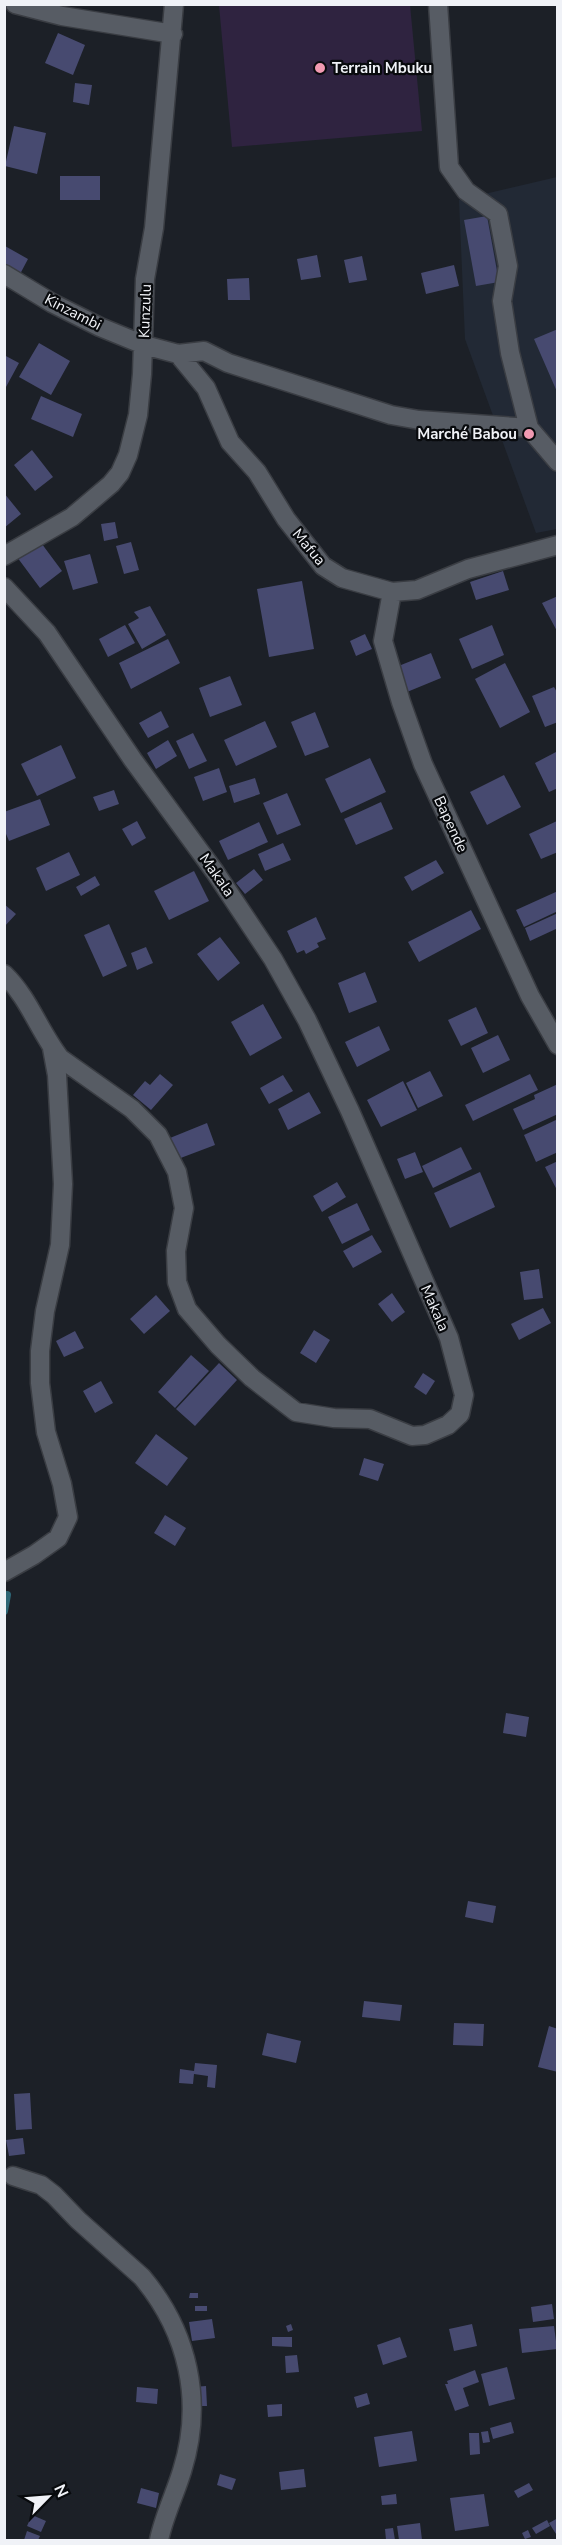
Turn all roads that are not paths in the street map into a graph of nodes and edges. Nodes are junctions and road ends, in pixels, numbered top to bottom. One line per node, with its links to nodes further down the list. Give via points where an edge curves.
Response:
1 (15, 4): 4 (street, via 62,16)
2 (174, 4): 4 (street, Kunzulu)
3 (438, 4): 8 (street, via 449,167 466,191 498,214 508,266 502,301)
4 (173, 34): 6 (street, Kunzulu, via 154,228 145,279)
5 (4, 274): 6 (street, Kinzambi, via 61,308)
6 (144, 345): 7 (street); 11 (street, Kunzulu, via 138,415 120,473 72,517)
7 (178, 354): 8 (street, via 204,351 228,363 391,415); 13 (street, Mafua, via 206,388 230,442 257,472 286,519 323,566 342,578)
8 (529, 428): 9 (street)
9 (558, 462)
10 (558, 545): 13 (street, Mafua, via 468,569 417,590)
11 (4, 556)
12 (4, 587): 16 (street, Makala, via 47,633 215,872 273,959 307,1020 449,1338 464,1395 460,1414 448,1425 412,1436 370,1419 296,1412 252,1378 187,1309 177,1282 176,1251 184,1208 177,1172 158,1136 132,1109 70,1066)
13 (392, 592): 15 (street, Bapende, via 383,641 423,764 531,996)
14 (4, 974): 16 (street, Makala, via 28,1005)
15 (558, 1045)
16 (52, 1048): 17 (street, via 57,1075 62,1194 60,1245 45,1311 40,1383 46,1432 68,1517 58,1538)
17 (4, 1572)
18 (13, 2176): 19 (street, via 41,2185 54,2195 142,2277 181,2341 193,2400 190,2440)
19 (159, 2541)

